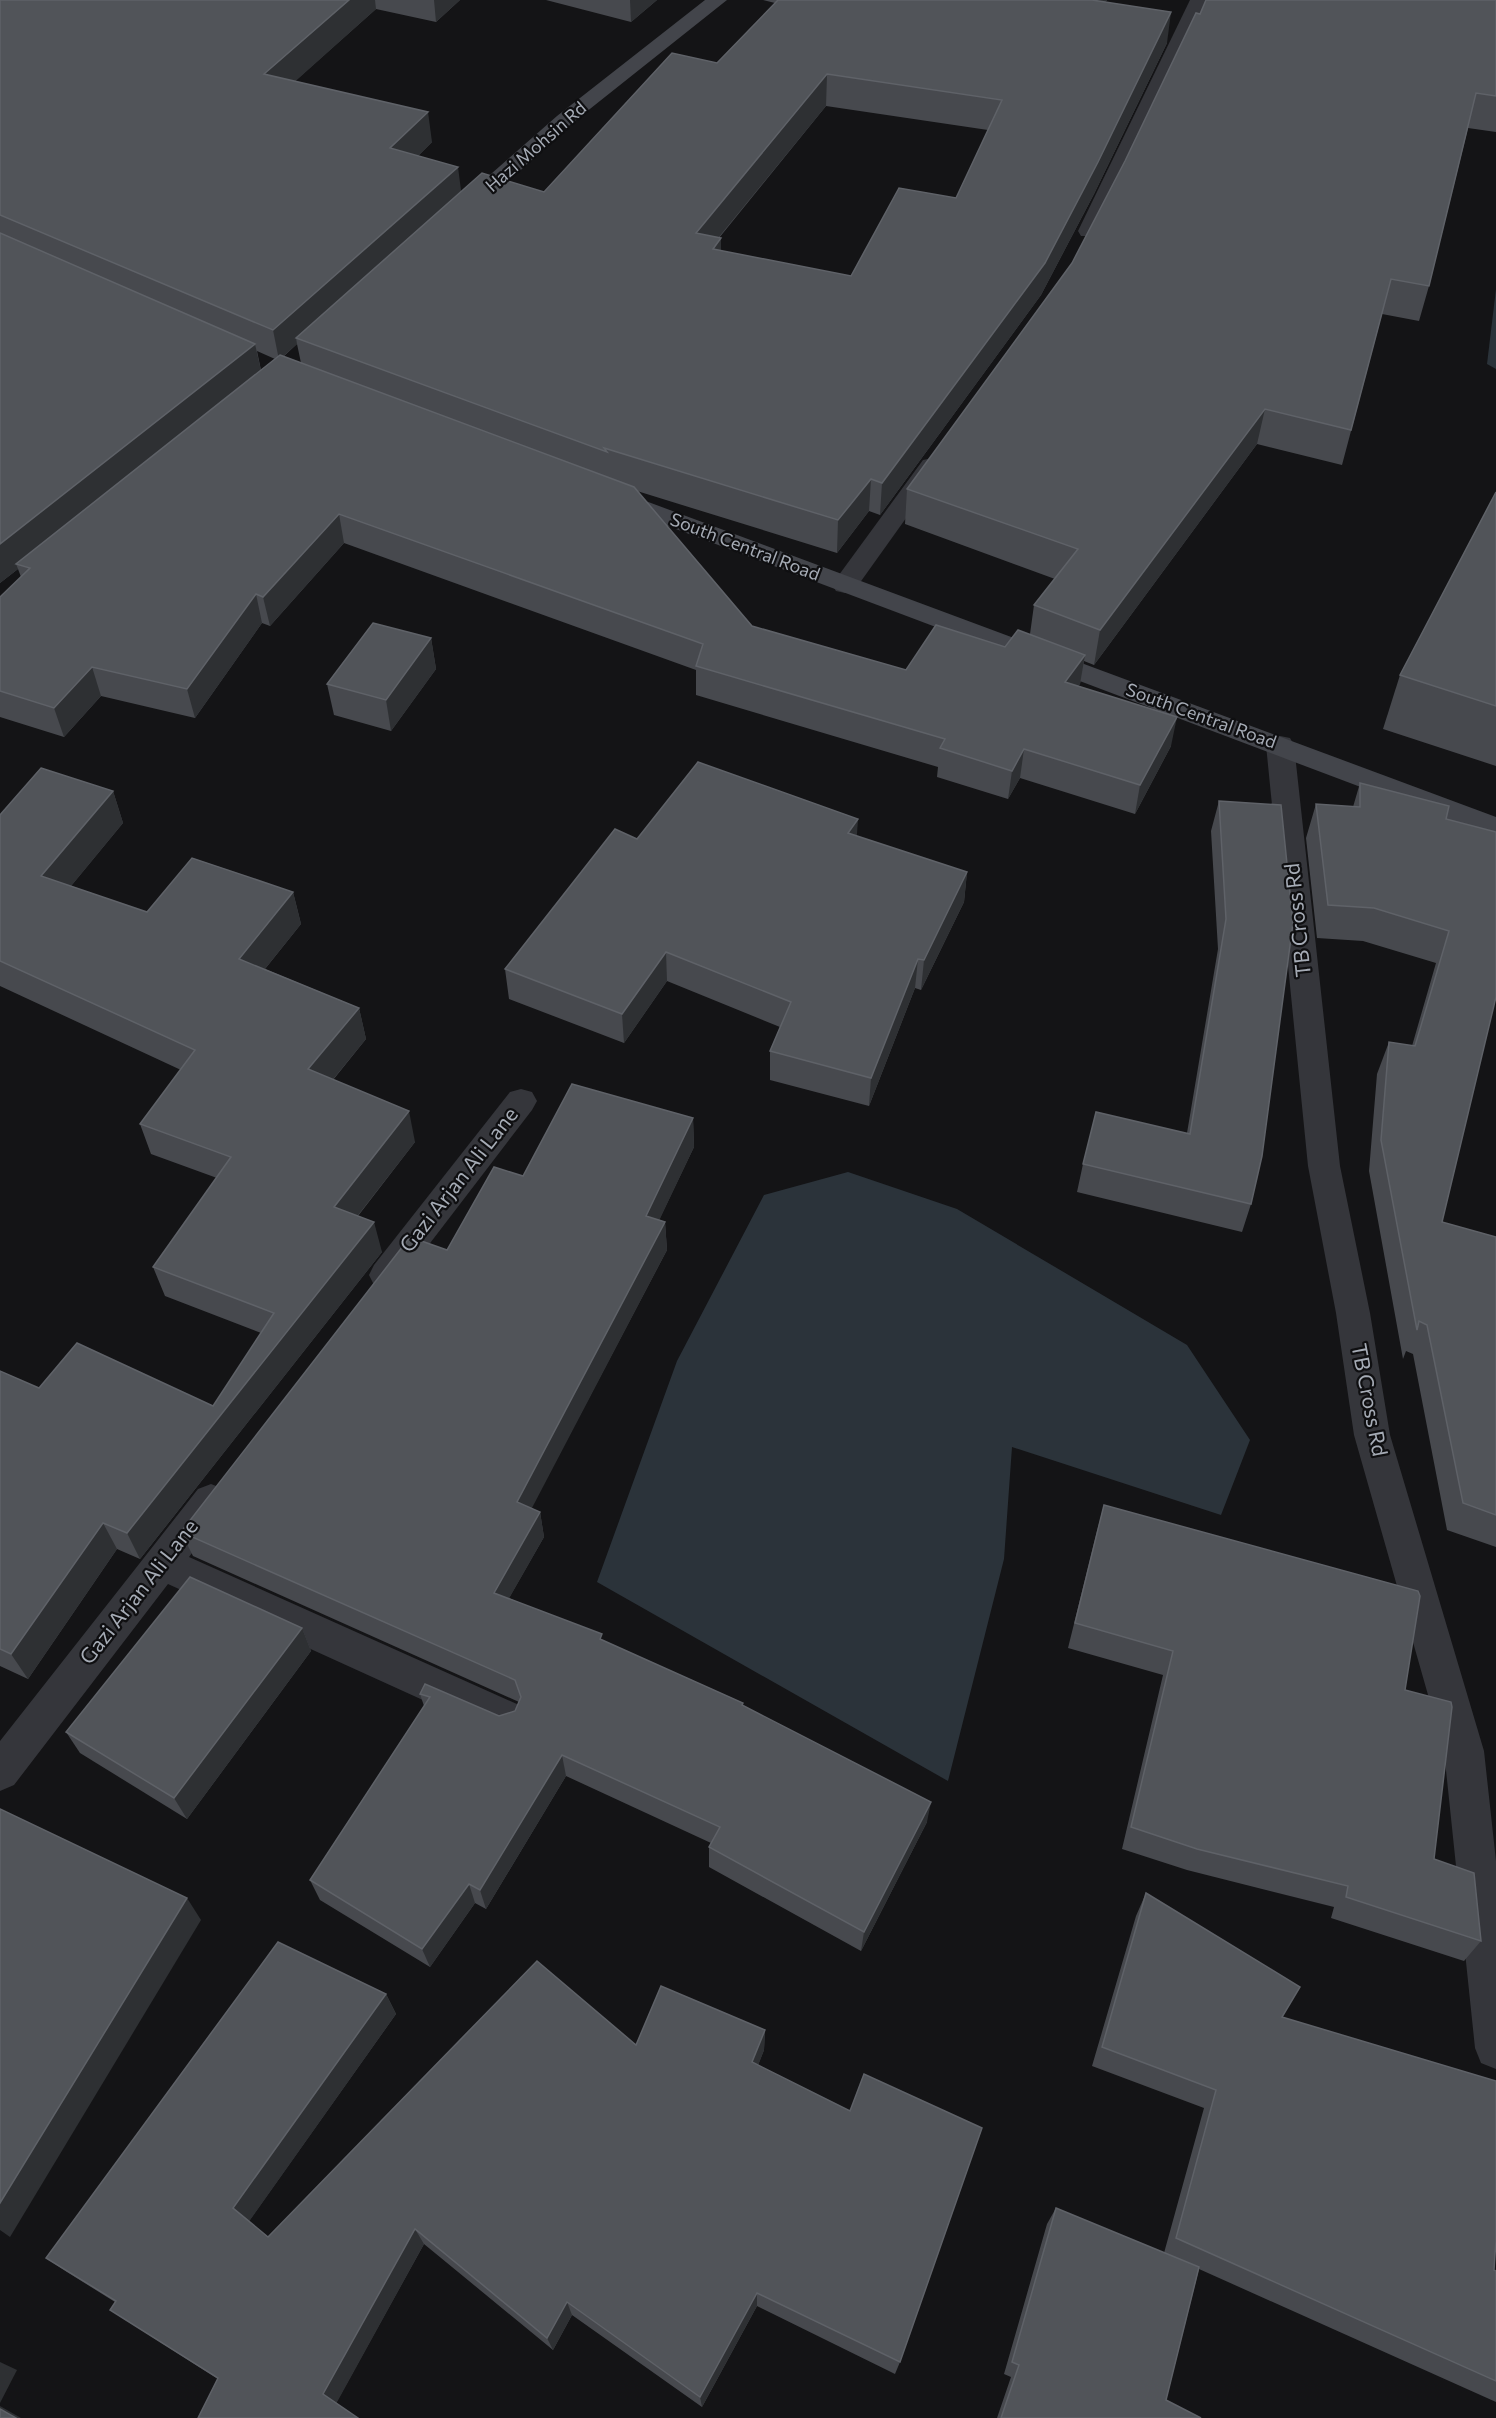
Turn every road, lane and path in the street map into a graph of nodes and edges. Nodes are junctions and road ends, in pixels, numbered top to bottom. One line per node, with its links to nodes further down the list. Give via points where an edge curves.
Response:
1 (717, 0): 3 (street, Hazi Mohsin Rd, via 564,120)
2 (1200, 0): 4 (street)
3 (450, 222)
4 (1081, 246)
5 (943, 451): 7 (street)
6 (591, 489): 7 (street, South Central Road)
7 (845, 585): 8 (street, South Central Road)
8 (1280, 745): 9 (street, South Central Road); 16 (street, TB Cross Rd, via 1324,1166 1372,1435 1464,1751)
9 (1496, 828)
10 (521, 1101): 11 (street, Gazi Arjan Ali Lane)
11 (367, 1299)
12 (228, 1478): 13 (street, Gazi Arjan Ali Lane)
13 (162, 1563): 14 (street); 15 (street, Gazi Arjan Ali Lane)
14 (505, 1718)
15 (0, 1772)
16 (1496, 2048)

